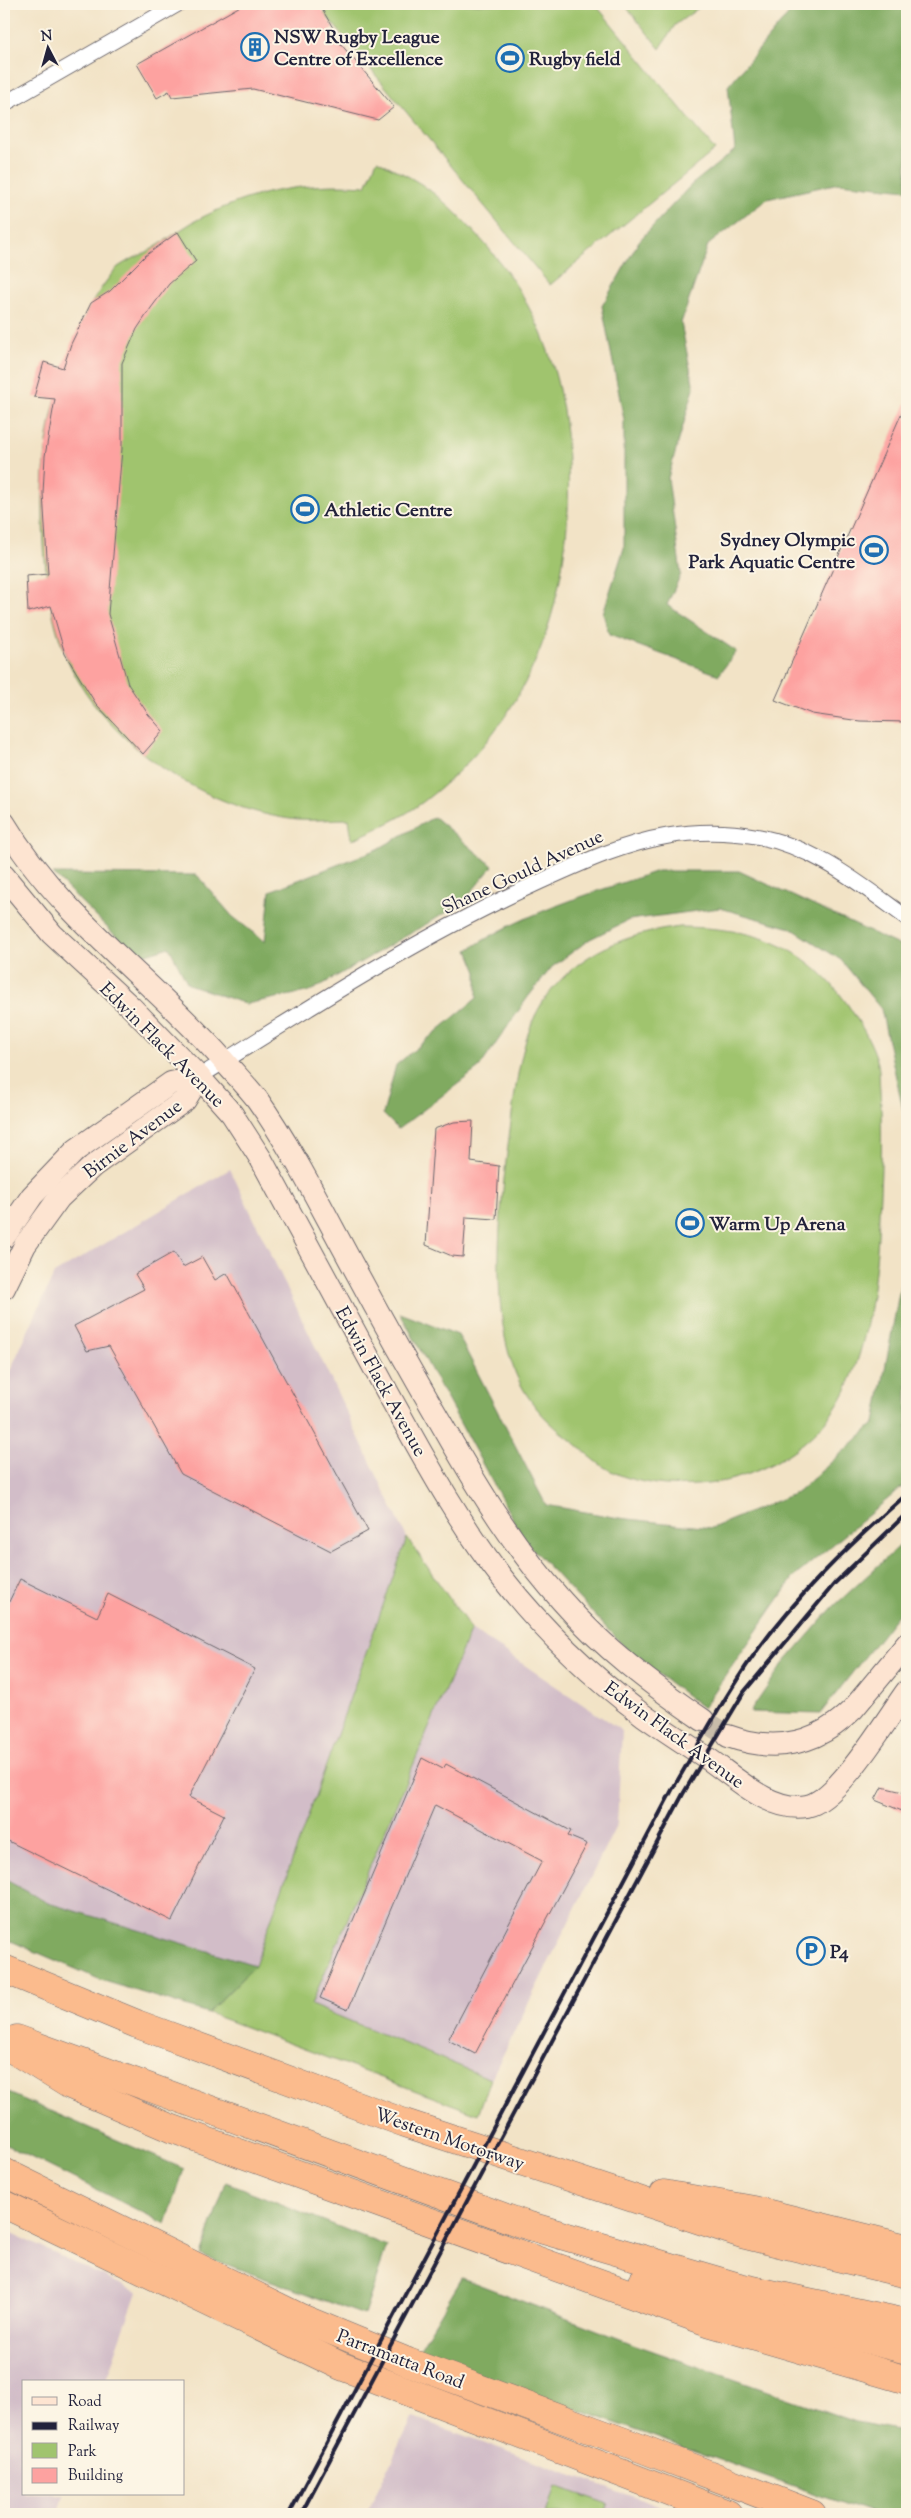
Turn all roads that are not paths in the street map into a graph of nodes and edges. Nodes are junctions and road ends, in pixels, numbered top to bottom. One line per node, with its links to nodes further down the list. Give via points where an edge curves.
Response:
1 (178, 4): 2 (street)
2 (4, 104)
3 (4, 823): 6 (street, Edwin Flack Avenue, via 44,881 72,912 195,1027)
4 (4, 876): 7 (street, Edwin Flack Avenue, via 52,934)
5 (907, 918): 6 (street, Shane Gould Avenue, via 838,868 787,844 721,833 668,836 604,853 444,929 372,969)
6 (224, 1061): 7 (street, Shane Gould Avenue); 11 (street, Edwin Flack Avenue, via 258,1100 292,1154 417,1382 494,1514 563,1603)
7 (199, 1077): 8 (street, Birnie Avenue, via 185,1100 115,1149); 13 (street, Edwin Flack Avenue, via 232,1114 261,1159 428,1465 471,1536 504,1580)
8 (64, 1176): 9 (street, Birnie Avenue, via 32,1196); 10 (street, Birnie Avenue)
9 (4, 1237)
10 (4, 1288)
11 (597, 1636): 13 (street); 15 (street, Edwin Flack Avenue, via 642,1677)
12 (907, 1644): 16 (street, Edwin Flack Avenue, via 853,1709 833,1726 809,1738 775,1746)
13 (576, 1658): 14 (street, Edwin Flack Avenue, via 644,1716 764,1796 797,1807 823,1799 862,1755)
14 (907, 1691)
15 (703, 1720)
16 (728, 1736)
17 (4, 1969): 21 (highway, Western Motorway, via 269,2074)
18 (4, 2034): 26 (highway, via 532,2227 739,2287)
19 (4, 2044): 24 (highway, via 70,2085 170,2128)
20 (4, 2172): 30 (highway, Parramatta Road, via 301,2318 408,2362)
21 (571, 2178): 23 (highway, via 754,2210); 25 (highway, Western Motorway, via 745,2235)
22 (4, 2204): 29 (highway, Parramatta Road, via 341,2366)
23 (907, 2248)
24 (508, 2250): 27 (highway); 28 (highway, via 711,2323)
25 (907, 2274)
26 (907, 2323)
27 (907, 2350)
28 (907, 2380)
29 (728, 2514)
30 (812, 2514)

